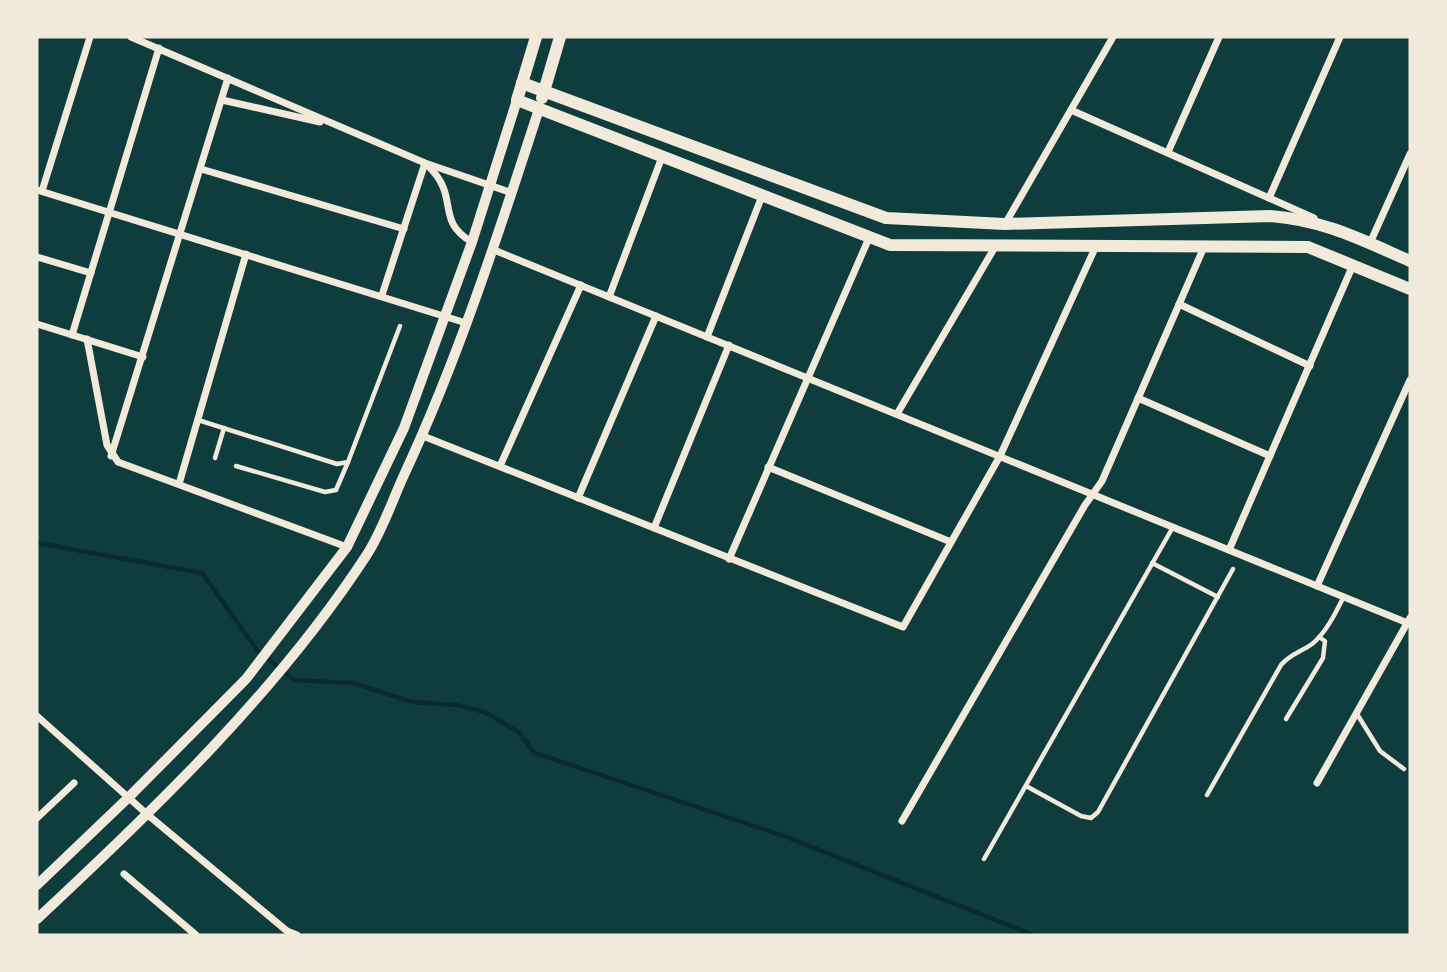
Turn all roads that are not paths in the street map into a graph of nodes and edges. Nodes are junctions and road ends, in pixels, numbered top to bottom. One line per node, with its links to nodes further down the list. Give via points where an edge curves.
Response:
1 (90, 37): 24 (street)
2 (131, 37): 8 (street)
3 (536, 37): 10 (main road)
4 (560, 37): 11 (main road)
5 (1113, 37): 15 (street)
6 (1219, 37): 17 (street)
7 (1340, 37): 28 (street)
8 (159, 48): 9 (street); 29 (street)
9 (228, 78): 12 (street); 16 (street)
10 (522, 83): 11 (main road); 13 (main road)
11 (544, 91): 14 (main road); 22 (main road)
12 (222, 100): 16 (street); 21 (street)
13 (517, 100): 14 (main road); 23 (street)
14 (539, 109): 19 (main road); 26 (street)
15 (1071, 110): 17 (street); 30 (street)
16 (337, 125): 20 (street)
17 (1168, 152): 28 (street)
18 (1410, 154): 36 (street)
19 (662, 157): 25 (main road); 49 (street)
20 (425, 163): 23 (street); 32 (street); 35 (street, via 447,190 451,224)
21 (201, 169): 32 (street); 33 (street)
22 (752, 170): 25 (main road, via 753,182); 30 (main road, via 886,218)
23 (490, 185): 26 (street); 35 (street)
24 (39, 190): 29 (street)
25 (746, 190): 27 (main road)
26 (512, 192): 40 (street)
27 (762, 196): 34 (main road); 57 (street)
28 (1269, 198): 31 (street)
29 (109, 212): 33 (street); 45 (street)
30 (1005, 224): 31 (main road, via 1270,216)
31 (1328, 224): 36 (main road)
32 (404, 229): 48 (street)
33 (181, 234): 41 (street); 60 (street)
34 (869, 238): 38 (main road, via 912,247); 62 (street)
35 (472, 242): 51 (street)
36 (1370, 243): 43 (main road)
37 (1096, 246): 38 (main road); 39 (main road); 70 (street)
38 (995, 247): 65 (street)
39 (1204, 247): 44 (main road, via 1308,247); 50 (street)
40 (494, 250): 46 (street); 53 (street)
41 (246, 254): 48 (street); 66 (street)
42 (37, 257): 45 (street)
43 (1410, 261)
44 (1353, 264): 47 (main road); 61 (street)
45 (90, 273): 56 (street)
46 (581, 285): 49 (street); 75 (street)
47 (1410, 289)
48 (382, 295): 51 (street)
49 (609, 297): 52 (street)
50 (1178, 304): 61 (street); 64 (street)
51 (444, 315): 53 (street); 83 (street, via 404,428)
52 (656, 316): 57 (street); 79 (street)
53 (466, 323): 68 (street)
54 (37, 324): 56 (street)
55 (400, 326): 73 (lane)
56 (72, 335): 58 (street)
57 (707, 337): 59 (street)
58 (87, 339): 60 (street); 69 (street)
59 (729, 345): 62 (street); 81 (street)
60 (143, 357): 69 (street)
61 (1311, 366): 71 (street)
62 (806, 377): 65 (street); 76 (street)
63 (1410, 380): 88 (street)
64 (1138, 398): 71 (street); 78 (street)
65 (897, 414): 70 (street)
66 (198, 420): 67 (lane); 77 (street)
67 (224, 428): 72 (lane); 73 (lane, via 337,464)
68 (423, 436): 75 (street); 102 (street, via 367,555 261,693)
69 (111, 456): 77 (street)
70 (1000, 456): 78 (street); 82 (street)
71 (1270, 456): 84 (street)
72 (215, 458)
73 (348, 462): 74 (lane, via 336,490 325,492)
74 (236, 466)
75 (499, 466): 79 (street)
76 (768, 467): 82 (street); 85 (street)
77 (179, 484): 83 (street)
78 (1093, 494): 80 (street); 104 (street)
79 (578, 498): 81 (street)
80 (1173, 527): 84 (street); 86 (lane)
81 (653, 528): 85 (street)
82 (951, 542): 85 (street, via 903,627)
83 (347, 547): 101 (street, via 246,679)
84 (1229, 550): 88 (street)
85 (729, 559)
86 (1152, 563): 89 (lane); 99 (lane)
87 (1233, 569): 89 (lane)
88 (1317, 586): 90 (street)
89 (1218, 597): 99 (lane, via 1098,812 1091,818 1081,816)
90 (1344, 597): 91 (street); 92 (lane)
91 (1409, 621): 93 (street)
92 (1320, 637): 95 (lane, via 1325,641 1323,659); 100 (lane, via 1281,665)
93 (1357, 713): 96 (lane, via 1380,751); 98 (street)
94 (37, 716): 101 (street)
95 (1286, 719)
96 (1404, 769)
97 (74, 783): 103 (street)
98 (1317, 783)
99 (1026, 786): 105 (lane)
100 (1207, 795)
101 (128, 798): 102 (street); 107 (street)
102 (148, 815): 108 (street); 109 (street)
103 (37, 818)
104 (902, 821)
105 (984, 859)
106 (124, 874): 110 (street)
107 (37, 884)
108 (37, 919)
109 (285, 933): 111 (street)
110 (196, 935)
111 (297, 935)

